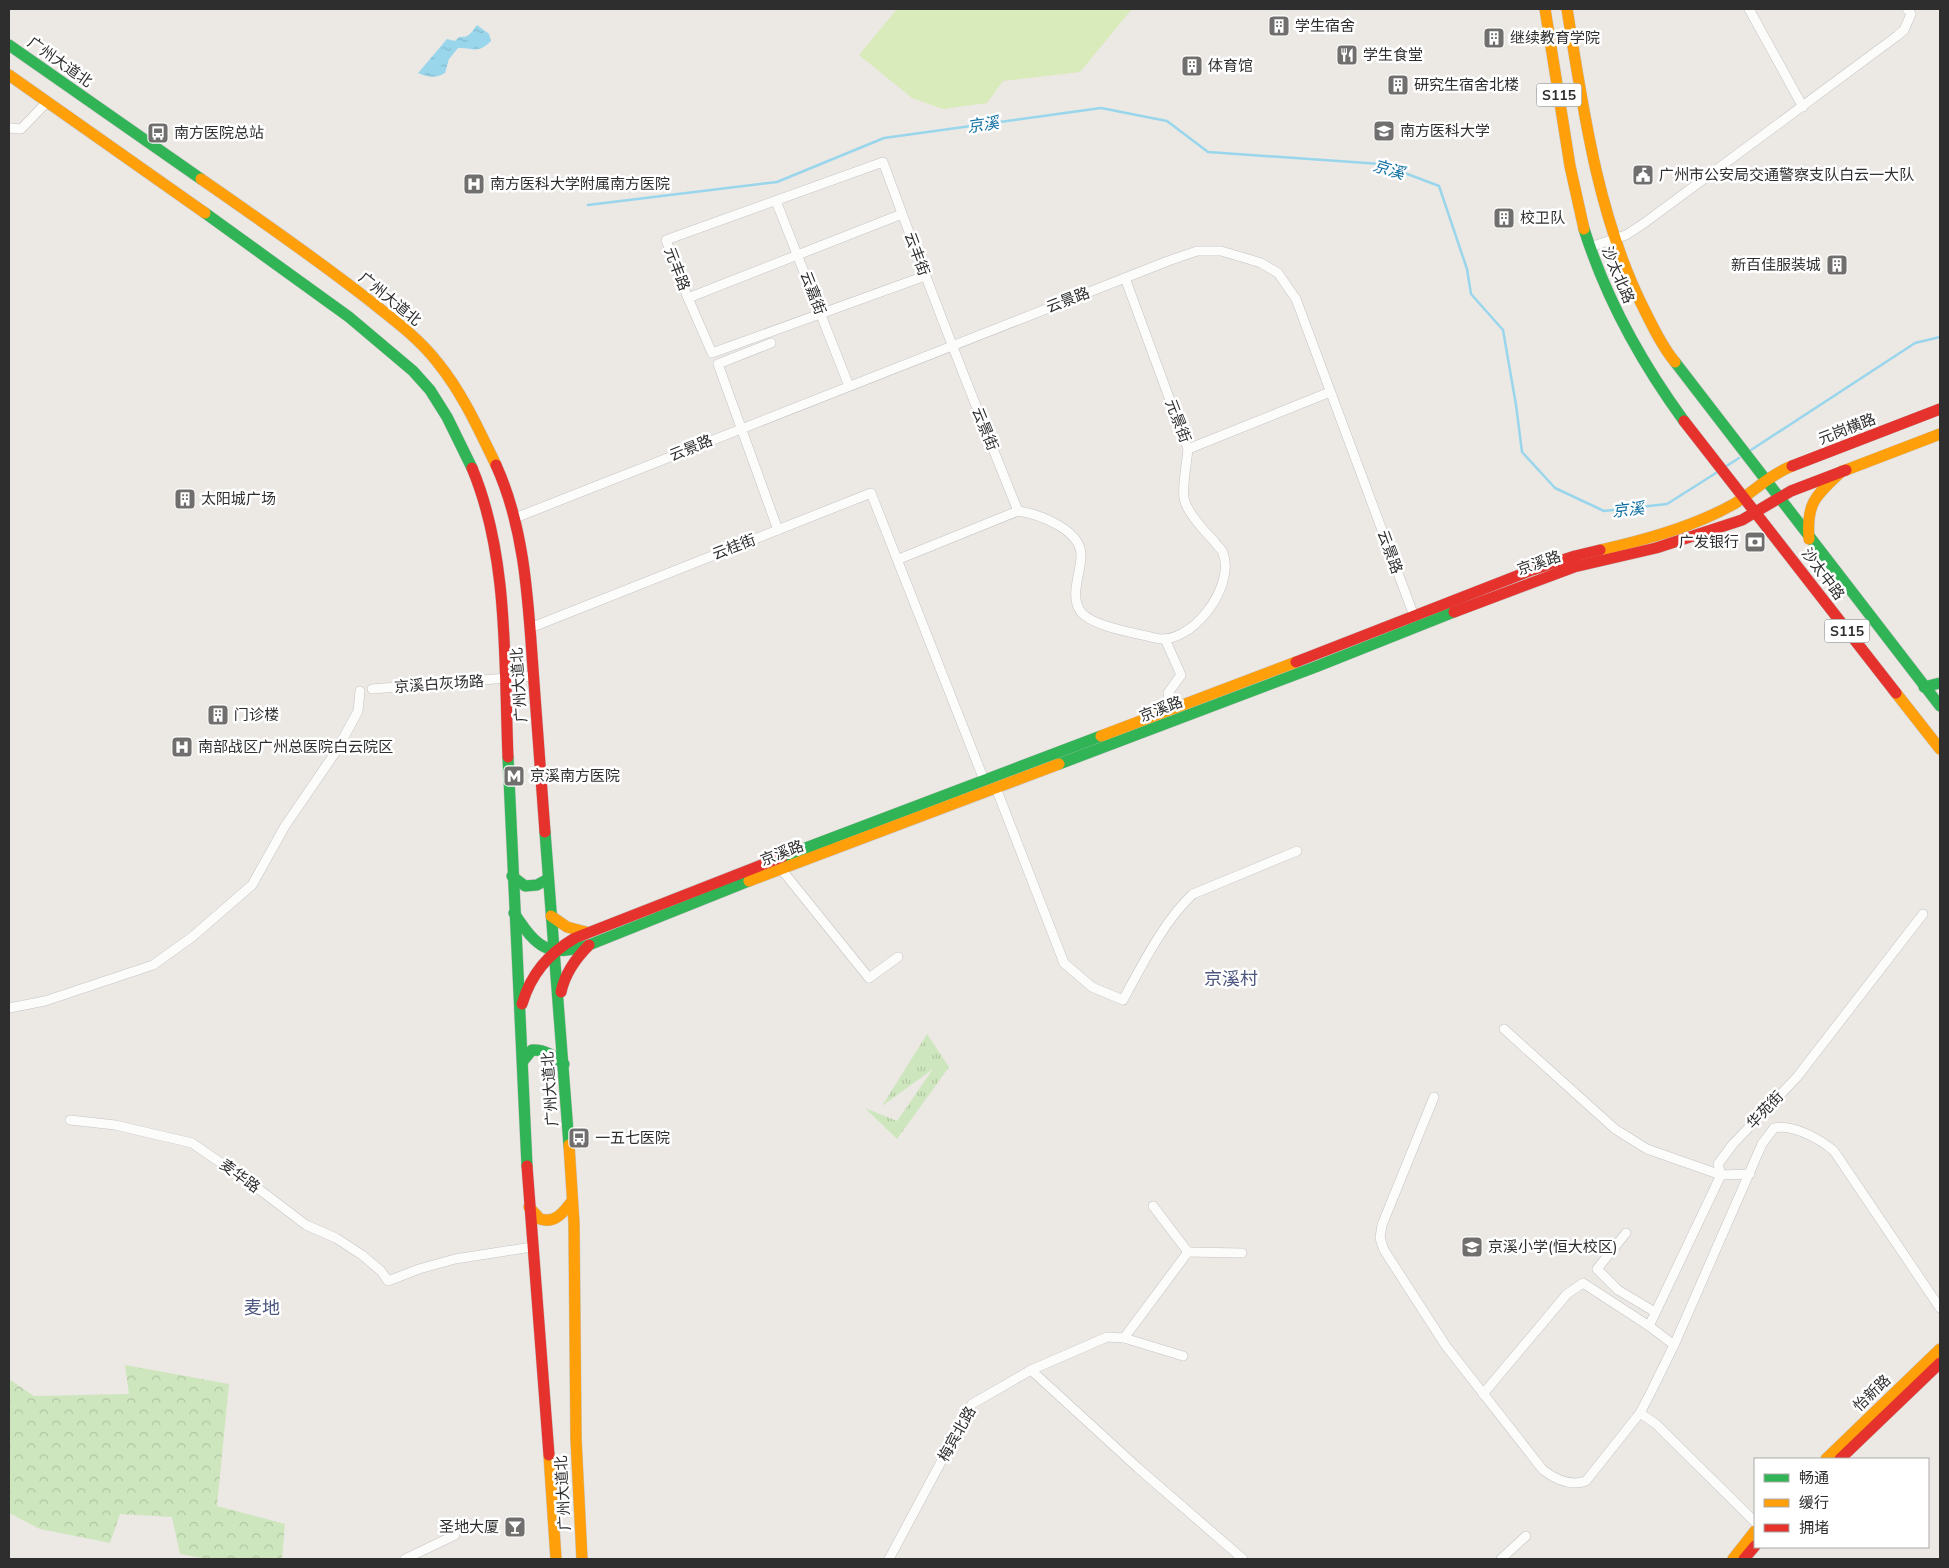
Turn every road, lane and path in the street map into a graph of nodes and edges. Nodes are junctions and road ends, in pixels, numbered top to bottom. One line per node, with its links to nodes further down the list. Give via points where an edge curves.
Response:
1 (1545, 9): 14 (main road, 沙太北路 / S115, via 1575,193)
2 (1567, 9): 13 (main road, 沙太北路 / S115, via 1597,176)
3 (1749, 9): 8 (street)
4 (1907, 9): 8 (street, via 1911,14 1904,30)
5 (9, 45): 36 (main road, 广州大道北, via 250,213 402,326 437,361 460,394 499,469)
6 (9, 75): 7 (main road, 广州大道北)
7 (47, 102): 9 (street, via 21,129); 44 (main road, 广州大道北, via 362,326 428,388 462,443 483,500 498,573)
8 (1803, 107): 13 (street, via 1676,202)
9 (9, 128)
10 (883, 162): 11 (street, 元丰路); 12 (street, 云丰街)
11 (776, 200): 15 (street, 云嘉街); 18 (street, 元丰路, via 666,240)
12 (902, 214): 15 (street, 元丰路); 16 (street, 云丰街)
13 (1615, 239): 14 (street); 31 (main road, 沙太北路 / S115, via 1628,276 1672,359)
14 (1590, 247): 32 (main road, 沙太北路 / S115, via 1612,303 1644,362 1668,400)
15 (798, 255): 18 (street, 元丰路); 19 (street, 云嘉街)
16 (925, 276): 19 (street); 21 (street, 云丰街)
17 (1125, 278): 21 (street, 云景路); 23 (street, 云景路, via 1197,252 1221,251 1261,263 1278,273 1296,299); 28 (street, 元景街)
18 (688, 298): 19 (street, via 712,353)
19 (820, 313): 22 (street, 云嘉街)
20 (771, 343): 26 (street, via 718,364)
21 (951, 346): 22 (street, 云景路); 34 (street, 云景街)
22 (849, 386): 26 (street, 云景路)
23 (1330, 392): 28 (street, 元景街); 40 (street, 云景路)
24 (1940, 409): 25 (main road, 元岗横路)
25 (1904, 424): 29 (main road, via 1879,442 1881,449); 31 (main road, 元岗横路, via 1787,468)
26 (742, 428): 36 (street, 云景路); 37 (street)
27 (1940, 434): 29 (main road)
28 (1188, 449): 42 (street, via 1184,498 1199,526 1223,552 1225,572 1221,589 1197,623 1172,639)
29 (1889, 454): 30 (main road)
30 (1842, 470): 33 (main road); 38 (main road, via 1810,506 1807,520)
31 (1766, 481): 32 (main road, 京溪路); 33 (main road, 沙太北路 / S115)
32 (1744, 497): 35 (main road, 沙太北路 / S115); 40 (main road, 京溪路, via 1710,516 1661,536 1553,563)
33 (1779, 498): 35 (main road, 京溪路); 38 (main road, 沙太中路 / S115)
34 (1018, 511): 39 (street); 42 (street, via 1063,527 1075,539 1082,555 1076,596 1080,611 1091,620)
35 (1756, 513): 51 (main road, 沙太中路 / S115); 53 (main road, 京溪路, via 1656,548 1574,567 1525,584)
36 (515, 518): 41 (main road, 广州大道北)
37 (778, 530): 39 (street, 云桂街, via 872,493); 41 (street, 云桂街)
38 (1810, 540): 46 (main road, 沙太中路 / S115)
39 (898, 559): 52 (street, 云桂街)
40 (1414, 616): 50 (main road, 京溪路)
41 (530, 628): 43 (main road, 广州大道北)
42 (1165, 639): 50 (street, via 1181,675 1168,693)
43 (533, 676): 44 (street, 京溪白灰场路); 57 (main road, 广州大道北)
44 (505, 679): 47 (street, 京溪白灰场路); 56 (main road, 广州大道北)
45 (1940, 683): 46 (main road)
46 (1924, 687): 49 (main road, 沙太中路 / S115)
47 (372, 689)
48 (360, 691): 65 (street, via 358,712 338,750 285,826 252,885 192,937 153,965 45,1001)
49 (1940, 706)
50 (1171, 711): 52 (main road, 京溪路)
51 (1940, 749)
52 (984, 780): 61 (main road, 京溪路)
53 (996, 788): 54 (street, via 1064,963 1092,986 1123,1000 1147,956 1182,904 1193,894); 55 (main road, 京溪路)
54 (1297, 851)
55 (781, 869): 62 (main road, 京溪路); 64 (street, via 869,978)
56 (512, 876): 57 (main road, via 525,886 537,885); 58 (main road, 广州大道北)
57 (548, 879): 60 (main road, 广州大道北)
58 (514, 913): 63 (main road, via 530,934); 67 (main road, 广州大道北)
59 (1922, 914): 74 (street, 华苑街, via 1796,1077 1733,1144 1718,1164)
60 (551, 916): 61 (main road, via 568,929); 63 (main road, 广州大道北)
61 (586, 932): 63 (main road, 京溪路)
62 (589, 945): 63 (main road, 京溪路); 66 (main road, via 568,970)
63 (554, 951): 66 (main road, 广州大道北); 67 (main road, 京溪路, via 529,984)
64 (898, 956)
65 (9, 1008)
66 (558, 1010): 70 (main road, 广州大道北)
67 (520, 1020): 69 (main road, 广州大道北)
68 (1504, 1029): 74 (street, via 1616,1129 1647,1149)
69 (523, 1061): 70 (main road, via 532,1050 538,1049 550,1053); 77 (main road, 广州大道北)
70 (564, 1064): 75 (main road, 广州大道北)
71 (1434, 1097): 91 (street, via 1382,1225 1380,1238 1384,1250 1431,1326)
72 (70, 1120): 79 (street, 麦华路, via 115,1125 192,1143 306,1225 336,1238 362,1255 382,1271 388,1281 455,1258)
73 (1750, 1174): 74 (street); 82 (street, via 1762,1144 1774,1128 1795,1129 1828,1146 1841,1160); 86 (street)
74 (1721, 1175): 83 (street, 华苑街)
75 (572, 1201): 77 (main road, via 562,1215 550,1222 537,1217); 102 (main road, 广州大道北, via 576,1439)
76 (1153, 1206): 80 (street)
77 (529, 1207): 79 (main road, 广州大道北)
78 (1626, 1233): 83 (street, via 1597,1269 1618,1290)
79 (532, 1247): 101 (main road, 广州大道北)
80 (1188, 1252): 81 (street); 85 (street)
81 (1242, 1253)
82 (1940, 1308)
83 (1655, 1312): 84 (street, 华苑街)
84 (1648, 1326): 86 (street); 91 (street, via 1583,1284 1567,1294)
85 (1124, 1338): 88 (street, 梅宾北路); 90 (street, 梅宾北路, via 1106,1336)
86 (1674, 1345): 92 (street)
87 (1940, 1349): 93 (main road, 怡新路)
88 (1183, 1356)
89 (1940, 1362): 94 (main road, 怡新路)
90 (1030, 1370): 103 (street, 梅宾北路, via 972,1404); 104 (street)
91 (1483, 1394): 92 (street, via 1543,1470 1558,1481 1586,1481)
92 (1640, 1413): 95 (street, via 1656,1424)
93 (1827, 1458)
94 (1841, 1458)
95 (1754, 1521)
96 (1754, 1532): 106 (main road)
97 (455, 1534): 100 (street)
98 (1526, 1536): 105 (street)
99 (1754, 1547): 107 (main road)
100 (405, 1559)
101 (556, 1559)
102 (582, 1559)
103 (889, 1559)
104 (1243, 1559)
105 (1501, 1559)
106 (1733, 1559)
107 (1744, 1559)

